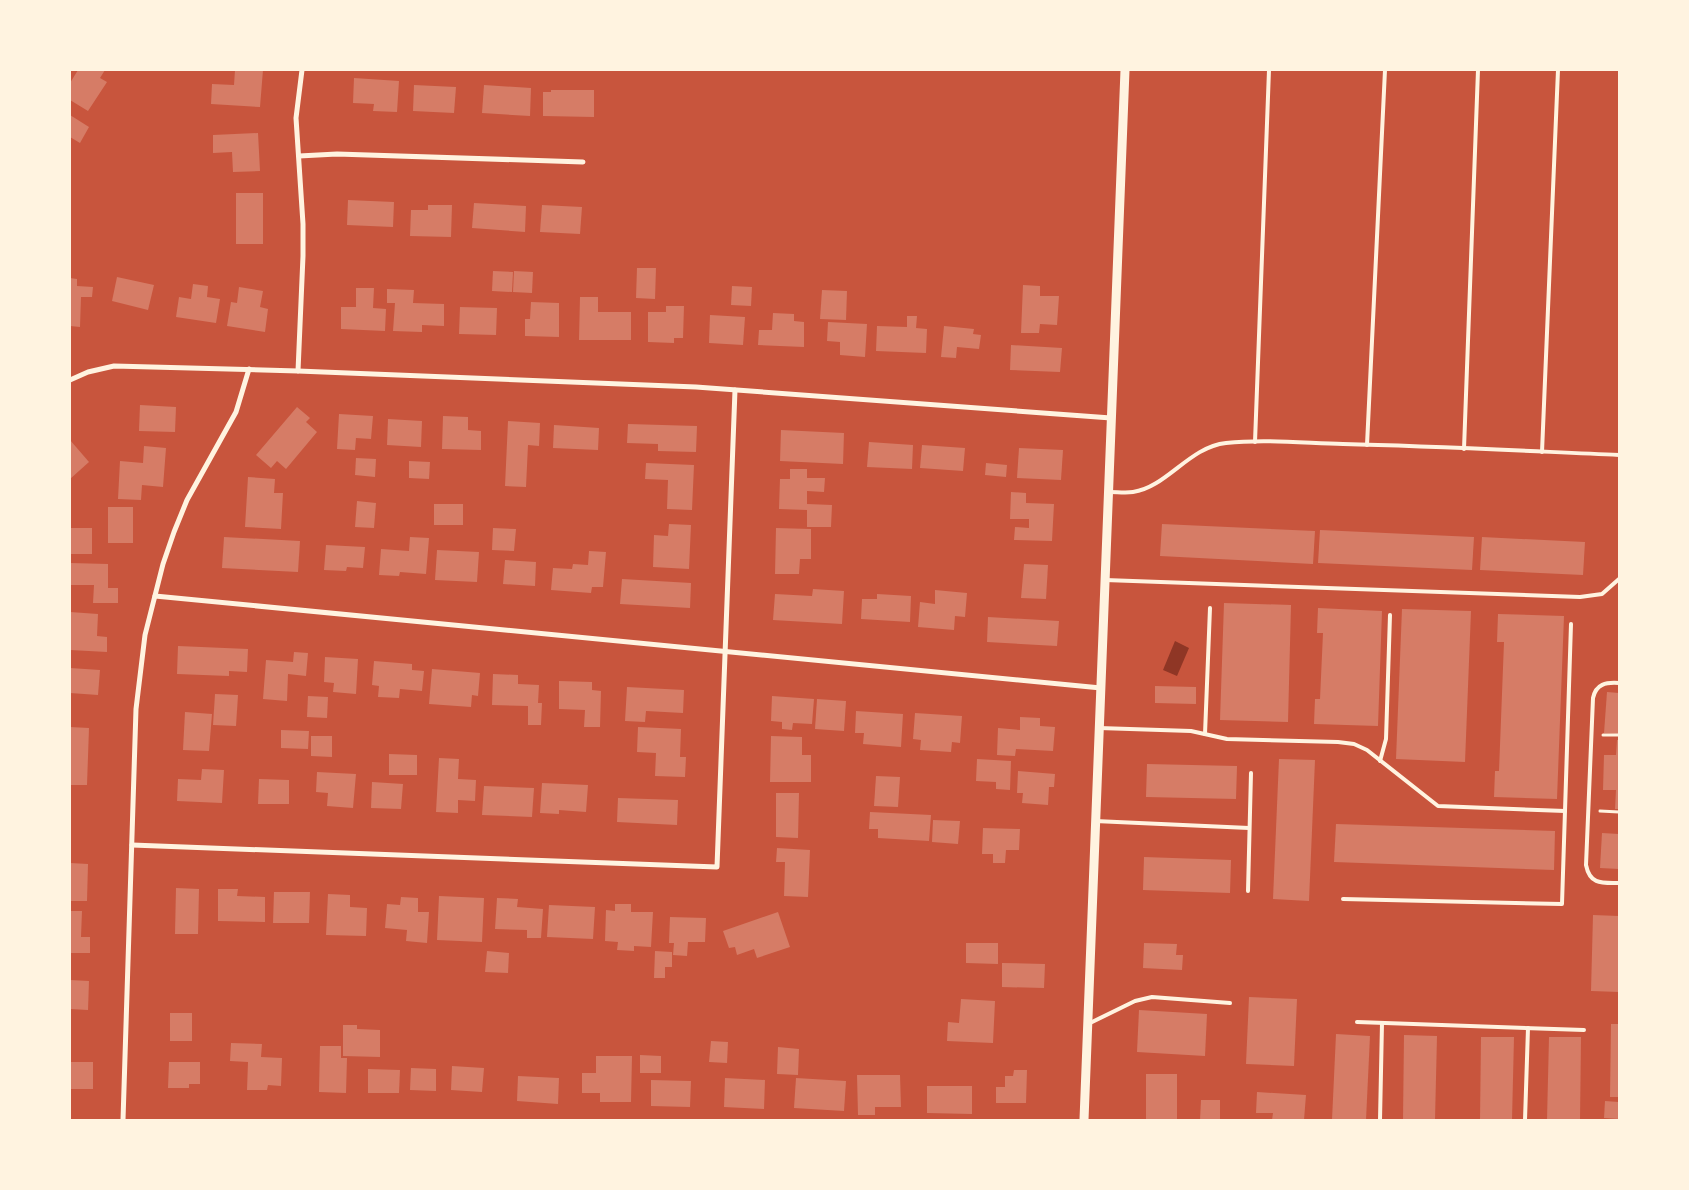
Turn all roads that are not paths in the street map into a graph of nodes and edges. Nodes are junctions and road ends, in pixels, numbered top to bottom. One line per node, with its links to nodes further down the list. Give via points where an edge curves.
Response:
1 (302, 70): 7 (street, via 296,118)
2 (1125, 70): 13 (street)
3 (1269, 70): 14 (lane)
4 (1385, 70): 15 (lane)
5 (1478, 70): 16 (lane)
6 (1558, 70): 17 (lane)
7 (299, 156): 8 (street, via 338,154); 10 (street, via 303,256)
8 (583, 162)
9 (249, 369): 10 (street); 11 (street, via 114,366); 22 (street, via 236,412 187,500 163,564)
10 (298, 371): 12 (street)
11 (70, 380)
12 (735, 390): 13 (street); 26 (street)
13 (1111, 418): 19 (street)
14 (1255, 442): 15 (lane); 19 (lane, via 1212,446 1146,487 1133,492)
15 (1367, 445): 16 (lane)
16 (1464, 449): 17 (lane)
17 (1542, 452): 18 (lane)
18 (1619, 455)
19 (1108, 492): 21 (street)
20 (1619, 579): 21 (lane, via 1602,594 1580,598)
21 (1105, 580): 28 (street)
22 (155, 596): 26 (street); 36 (street, via 145,635 136,709)
23 (1210, 608): 30 (lane)
24 (1390, 615): 31 (lane, via 1386,739)
25 (1571, 624): 33 (lane)
26 (725, 652): 28 (street); 36 (street, via 717,867)
27 (1619, 683): 37 (lane, via 1603,684 1594,692 1586,865 1591,878 1596,881)
28 (1101, 688): 29 (street)
29 (1099, 728): 30 (lane); 34 (street)
30 (1205, 734): 31 (lane, via 1354,744)
31 (1380, 761): 33 (lane, via 1438,806)
32 (1251, 773): 35 (lane)
33 (1565, 811): 39 (lane, via 1562,904)
34 (1096, 821): 35 (lane); 43 (street)
35 (1249, 828): 38 (lane)
36 (132, 845): 46 (street)
37 (1619, 884)
38 (1248, 891)
39 (1343, 899)
40 (1230, 1003): 43 (lane, via 1152,997 1135,1001)
41 (1357, 1022): 42 (lane)
42 (1382, 1023): 44 (lane); 48 (lane)
43 (1088, 1024): 47 (street)
44 (1528, 1028): 45 (lane); 49 (lane)
45 (1584, 1030)
46 (123, 1120)
47 (1084, 1120)
48 (1380, 1120)
49 (1525, 1120)

